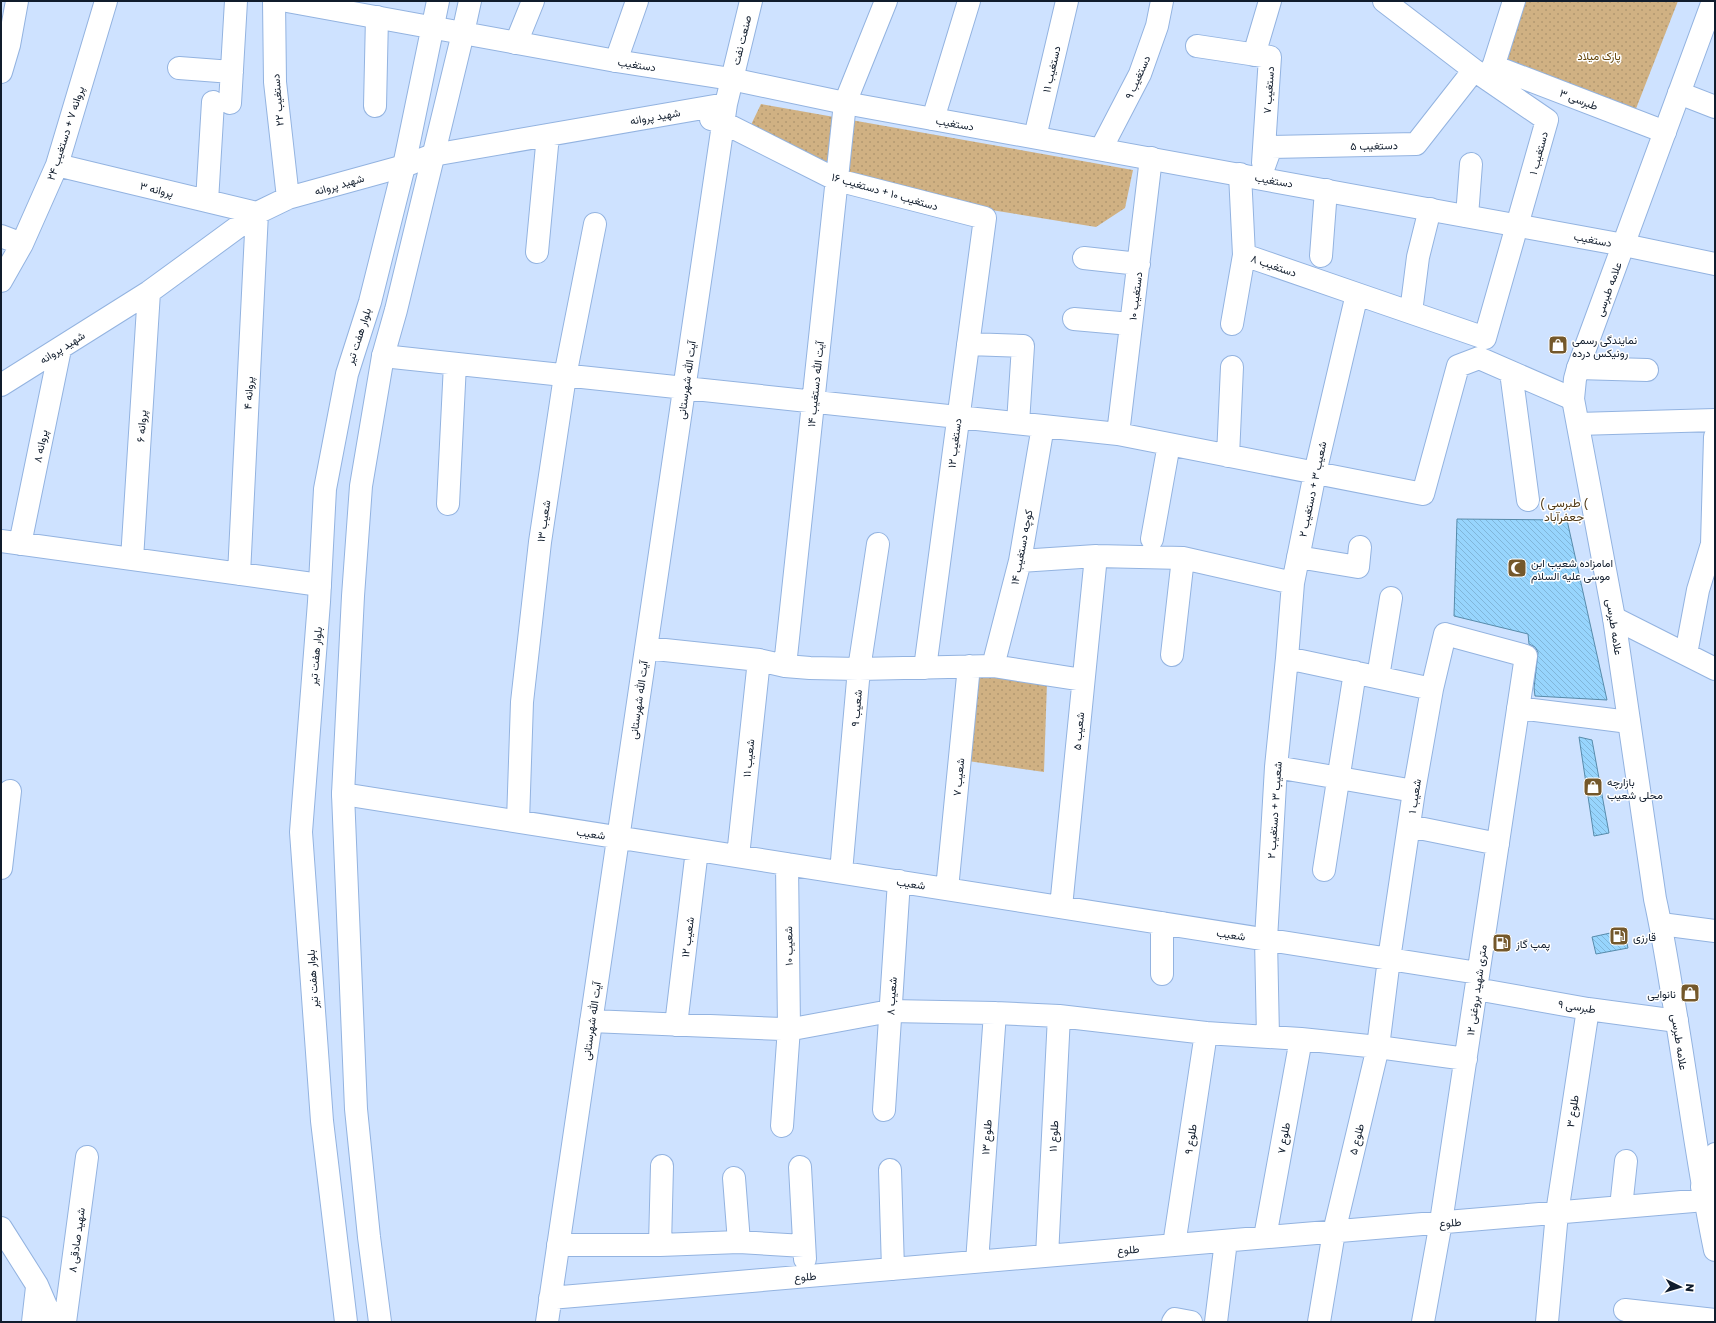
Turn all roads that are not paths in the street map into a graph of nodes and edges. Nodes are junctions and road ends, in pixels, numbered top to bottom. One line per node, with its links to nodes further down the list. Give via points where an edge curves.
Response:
1 (17, 1): 28 (street, via 9,46)
2 (106, 1): 45 (street, پروانه ۷ + دستغیب ۲۴)
3 (236, 1): 29 (street)
4 (274, 1): 51 (street, دستغیب ۲۲, via 275,82)
5 (287, 1): 19 (street, دستغیب)
6 (438, 1): 21 (street, بلوار هفت تیر)
7 (470, 1): 22 (street)
8 (532, 1): 23 (street)
9 (637, 1): 26 (street)
10 (752, 1): 31 (street, صنعت نفت)
11 (886, 1): 33 (street, آیت الله دستغیب ۱۴)
12 (969, 1): 37 (street)
13 (1067, 1): 40 (street, دستغیب ۱۱)
14 (1162, 1): 41 (street, دستغیب ۹, via 1157,26 1140,74)
15 (1270, 1): 25 (street)
16 (1384, 1): 30 (street)
17 (1514, 1): 30 (street)
18 (1713, 1): 32 (street, علامه طبرسی)
19 (340, 6): 20 (street, دستغیب)
20 (377, 17): 21 (street, دستغیب); 34 (street)
21 (432, 28): 22 (street, دستغیب); 46 (street, بلوار هفت تیر)
22 (463, 33): 23 (street, دستغیب); 42 (street)
23 (516, 43): 26 (street, دستغیب)
24 (1197, 46): 25 (street, دستغیب ۷)
25 (1254, 55): 48 (street, دستغیب ۷, via 1270,57)
26 (616, 61): 31 (street, دستغیب)
27 (179, 68): 29 (street)
28 (1, 72)
29 (232, 72): 52 (street, via 222,102)
30 (1485, 72): 38 (street, طبرسی ۳); 48 (street, دستغیب ۵, via 1416,144 1271,147); 58 (street, دستغیب ۱, via 1547,120)
31 (731, 79): 33 (street, دستغیب); 36 (street, آیت الله شهرستانی)
32 (1679, 93): 35 (street); 38 (street, علامه طبرسی)
33 (845, 103): 37 (street, دستغیب); 49 (street, آیت الله دستغیب ۱۴)
34 (375, 106)
35 (1715, 106)
36 (725, 114): 39 (street, شهید پروانه, via 688,110); 49 (street, دستغیب ۱۰ + دستغیب ۱۶); 88 (street, آیت الله شهرستانی)
37 (934, 119): 40 (street, دستغیب)
38 (1665, 132): 61 (street, علامه طبرسی)
39 (548, 135): 42 (street, شهید پروانه); 62 (street)
40 (1035, 137): 41 (street, دستغیب)
41 (1101, 149): 43 (street, دستغیب)
42 (433, 155): 46 (street, شهید پروانه); 72 (street)
43 (1151, 158): 47 (street, دستغیب); 66 (street, دستغیب ۱۰)
44 (1471, 164): 55 (street)
45 (57, 165): 52 (street, پروانه ۳); 60 (street, پروانه ۷ + دستغیب ۲۴)
46 (404, 166): 51 (street, شهید پروانه); 71 (street, بلوار هفت تیر)
47 (1240, 174): 48 (street, دستغیب); 63 (street, دستغیب ۸)
48 (1262, 175): 50 (street, دستغیب)
49 (837, 180): 56 (street, دستغیب ۱۰ + دستغیب ۱۶); 90 (street, آیت الله دستغیب ۱۴)
50 (1326, 190): 53 (street, دستغیب); 64 (street)
51 (288, 198): 54 (street, شهید پروانه)
52 (207, 201): 54 (street, پروانه ۳)
53 (1430, 209): 55 (street, دستغیب); 73 (street, via 1418,257)
54 (257, 213): 69 (street, شهید پروانه); 112 (street, پروانه ۴)
55 (1467, 216): 58 (street, دستغیب)
56 (985, 218): 77 (street, دستغیب ۱۲)
57 (595, 224): 86 (street, شعیب ۱۳)
58 (1518, 225): 61 (street, دستغیب); 78 (street)
59 (1, 236): 60 (street)
60 (22, 244): 68 (street, پروانه ۷ + دستغیب ۲۴)
61 (1624, 245): 67 (street, دستغیب); 83 (street, علامه طبرسی)
62 (537, 252)
63 (1244, 255): 70 (street, دستغیب ۸); 76 (street)
64 (1321, 256)
65 (1084, 258): 66 (street)
66 (1138, 264): 75 (street, دستغیب ۱۰)
67 (1715, 264)
68 (1, 281)
69 (149, 292): 79 (street, شهید پروانه); 110 (street, پروانه ۶)
70 (1357, 294): 73 (street); 100 (street, شعیب ۳ + دستغیب ۲)
71 (370, 302): 72 (street); 114 (street, بلوار هفت تیر, via 346,374 325,489)
72 (396, 310): 80 (street)
73 (1411, 312): 78 (street)
74 (1074, 319): 75 (street)
75 (1131, 324): 96 (street, دستغیب ۱۰)
76 (1232, 324)
77 (968, 344): 91 (street, دستغیب ۱۲); 93 (street, via 1023,346)
78 (1482, 348): 85 (street); 100 (street, via 1458,366 1423,494)
79 (60, 349): 87 (street, شهید پروانه); 104 (street, پروانه ۸)
80 (383, 356): 81 (street); 139 (street, via 361,486)
81 (455, 364): 86 (street); 102 (street)
82 (1232, 367): 99 (street)
83 (1578, 368): 84 (street); 89 (street, علامه طبرسی)
84 (1647, 370)
85 (1512, 372): 89 (street); 101 (street)
86 (565, 376): 88 (street); 140 (street, شعیب ۱۳, via 540,542 523,694)
87 (1, 385)
88 (684, 388): 90 (street); 118 (street, آیت الله شهرستانی)
89 (1574, 399): 94 (street, علامه طبرسی)
90 (813, 402): 91 (street); 123 (street, آیت الله دستغیب ۱۴)
91 (958, 417): 93 (street); 126 (street, دستغیب ۱۲)
92 (1715, 420): 94 (street)
93 (1018, 423): 95 (street)
94 (1578, 424): 116 (street, علامه طبرسی)
95 (1043, 426): 96 (street); 111 (street, کوچه دستغیب ۱۴)
96 (1118, 434): 98 (street)
97 (1715, 437): 119 (street, via 1712,544 1698,590)
98 (1169, 444): 99 (street); 103 (street)
99 (1228, 456): 100 (street)
100 (1315, 473): 108 (street, شعیب ۳ + دستغیب ۲)
101 (1528, 500)
102 (448, 504)
103 (1152, 539)
104 (10, 543): 110 (street)
105 (878, 544): 127 (street, شعیب ۹)
106 (1360, 547): 108 (street, via 1358,567)
107 (1096, 556): 109 (street); 111 (street); 131 (street, شعیب ۵)
108 (1298, 557): 113 (street, شعیب ۳ + دستغیب ۲)
109 (1183, 558): 113 (street); 120 (street)
110 (132, 559): 112 (street)
111 (1020, 561): 125 (street, کوچه دستغیب ۱۴)
112 (239, 574): 114 (street)
113 (1292, 583): 121 (street, شعیب ۳ + دستغیب ۲)
114 (320, 585): 192 (street, بلوار هفت تیر, via 301,832 322,1121)
115 (1391, 598): 130 (street)
116 (1614, 618): 119 (street); 134 (street, علامه طبرسی)
117 (1445, 634): 132 (street, شعیب ۱); 133 (street, ۱۲ متری شهید بروغنی, via 1526,656)
118 (646, 648): 122 (street); 142 (street, آیت الله شهرستانی)
119 (1686, 654): 128 (street)
120 (1172, 655)
121 (1287, 658): 129 (street); 135 (street, شعیب ۳ + دستغیب ۲)
122 (759, 660): 123 (street); 145 (street, شعیب ۱۱)
123 (786, 666): 127 (street)
124 (969, 666): 125 (street); 126 (street); 151 (street, شعیب ۷)
125 (993, 666): 131 (street)
126 (925, 668): 127 (street)
127 (859, 669): 149 (street, شعیب ۹)
128 (1715, 669)
129 (1355, 672): 130 (street); 136 (street)
130 (1378, 677): 132 (street)
131 (1083, 680): 152 (street, شعیب ۵)
132 (1432, 688): 138 (street, شعیب ۱)
133 (1518, 708): 134 (street); 143 (street, ۱۲ متری شهید بروغنی)
134 (1629, 722): 154 (street, علامه طبرسی, via 1655,899)
135 (1276, 767): 136 (street); 156 (street, شعیب ۳ + دستغیب ۲)
136 (1338, 778): 138 (street); 148 (street)
137 (10, 791): 147 (street)
138 (1414, 791): 141 (street, شعیب ۱)
139 (343, 794): 140 (street, شعیب); 188 (street, via 356,1109)
140 (518, 821): 142 (street, شعیب)
141 (1409, 826): 143 (street); 157 (street, شعیب ۱)
142 (618, 837): 144 (street, شعیب); 164 (street, آیت الله شهرستانی)
143 (1498, 844): 159 (street, ۱۲ متری شهید بروغنی)
144 (697, 850): 145 (street, شعیب); 166 (street, شعیب ۱۲)
145 (738, 856): 146 (street, شعیب)
146 (787, 864): 149 (street, شعیب); 167 (street, شعیب ۱۰)
147 (1, 868)
148 (1324, 870)
149 (841, 872): 150 (street, شعیب)
150 (898, 881): 151 (street, شعیب); 161 (street, شعیب ۸)
151 (947, 889): 152 (street, شعیب)
152 (1062, 907): 153 (street, شعیب)
153 (1162, 923): 156 (street, شعیب); 158 (street)
154 (1661, 924): 155 (street); 165 (street, علامه طبرسی)
155 (1715, 930)
156 (1266, 939): 157 (street, شعیب); 169 (street, شعیب ۳ + دستغیب ۲)
157 (1389, 959): 159 (street, شعیب); 171 (street, شعیب ۱)
158 (1162, 974)
159 (1477, 981): 160 (street, طبرسی ۹); 172 (street, ۱۲ متری شهید بروغنی)
160 (1588, 1009): 165 (street, طبرسی ۹); 184 (street, طلوع ۳)
161 (890, 1011): 162 (street); 167 (street); 173 (street, شعیب ۸)
162 (995, 1013): 163 (street); 199 (street, طلوع ۱۳)
163 (1059, 1016): 168 (street); 198 (street, طلوع ۱۱)
164 (591, 1021): 166 (street); 193 (street, آیت الله شهرستانی)
165 (1678, 1021): 182 (street, علامه طبرسی)
166 (676, 1025): 167 (street)
167 (789, 1028): 174 (street, شعیب ۱۰)
168 (1206, 1033): 169 (street); 195 (street, طلوع ۹)
169 (1268, 1037): 170 (street)
170 (1301, 1039): 171 (street); 189 (street, طلوع ۷)
171 (1378, 1047): 172 (street); 187 (street, طلوع ۵)
172 (1466, 1059): 185 (street, ۱۲ متری شهید بروغنی)
173 (884, 1110)
174 (782, 1126)
175 (1715, 1154): 182 (street)
176 (87, 1157): 208 (street, شهید صادقی ۸)
177 (1626, 1161): 183 (street)
178 (662, 1166): 194 (street)
179 (800, 1167): 196 (street)
180 (890, 1170): 200 (street)
181 (734, 1178): 191 (street)
182 (1706, 1192): 183 (street, طلوع); 197 (street, علامه طبرسی)
183 (1621, 1207): 184 (street, طلوع)
184 (1557, 1213): 185 (street, طلوع); 217 (street, طلوع ۳)
185 (1441, 1222): 187 (street, طلوع); 216 (street, ۱۲ متری شهید بروغنی)
186 (1, 1228): 202 (street)
187 (1334, 1232): 189 (street, طلوع); 215 (street, طلوع ۵)
188 (369, 1237): 192 (street); 210 (street)
189 (1265, 1237): 190 (street, طلوع)
190 (1226, 1241): 195 (street, طلوع); 214 (street)
191 (739, 1242): 194 (street); 196 (street)
192 (336, 1244): 209 (street, بلوار هفت تیر)
193 (558, 1245): 194 (street); 203 (street, آیت الله شهرستانی)
194 (660, 1245)
195 (1174, 1245): 198 (street, طلوع)
196 (804, 1246): 201 (street)
197 (1715, 1250)
198 (1047, 1256): 199 (street, طلوع)
199 (977, 1262): 200 (street, طلوع)
200 (893, 1269): 201 (street, طلوع)
201 (805, 1276): 203 (street, طلوع)
202 (37, 1285): 206 (street); 207 (street)
203 (550, 1298): 211 (street, آیت الله شهرستانی)
204 (1625, 1310): 205 (street)
205 (1715, 1320)
206 (33, 1322)
207 (53, 1322)
208 (65, 1322)
209 (346, 1322)
210 (380, 1322)
211 (547, 1322)
212 (1173, 1322): 213 (street, via 1175,1319)
213 (1191, 1322)
214 (1216, 1322)
215 (1320, 1322)
216 (1423, 1322)
217 (1547, 1322)

